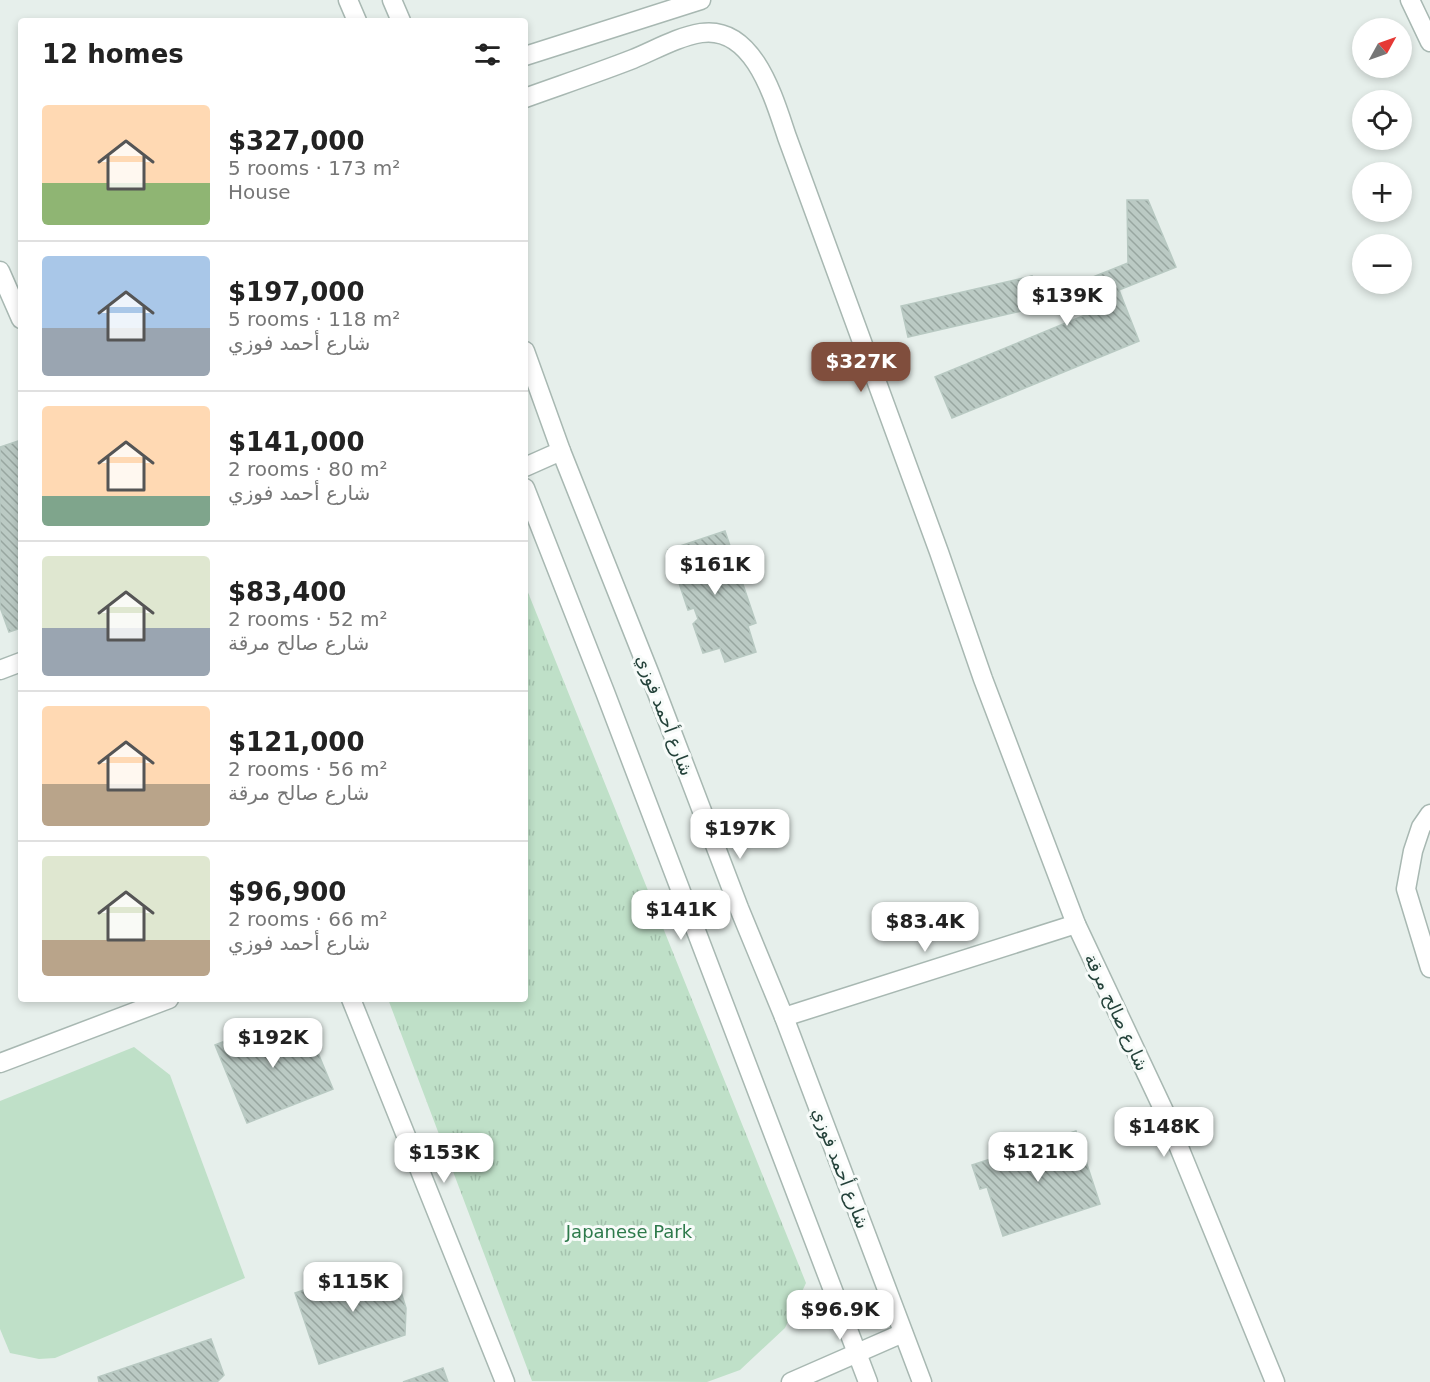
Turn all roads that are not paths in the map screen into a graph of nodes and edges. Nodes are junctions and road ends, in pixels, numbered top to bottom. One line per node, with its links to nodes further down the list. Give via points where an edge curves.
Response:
1 (348, 0): 5 (street)
2 (392, 0): 6 (street)
3 (701, 0): 8 (street)
4 (1410, 0): 7 (street)
5 (356, 18)
6 (399, 18)
7 (1430, 42)
8 (528, 55)
9 (528, 97): 19 (street, شارع صالح مرقة, via 702,33 726,36 742,46 757,64 772,90 983,679)
10 (0, 271): 11 (street)
11 (18, 312)
12 (528, 359): 13 (street, شارع أحمد فوزي)
13 (561, 452): 14 (street); 23 (street, شارع أحمد فوزي)
14 (528, 466)
15 (528, 496): 26 (street)
16 (18, 663): 17 (street)
17 (0, 670)
18 (1430, 814): 20 (street, via 1415,843 1406,889)
19 (1076, 924): 23 (street); 31 (street, شارع صالح مرقة, via 1165,1113)
20 (1430, 968)
21 (161, 1002): 24 (street)
22 (352, 1002): 27 (street)
23 (784, 1017): 25 (street, شارع أحمد فوزي)
24 (0, 1063)
25 (903, 1334): 26 (street); 30 (street, شارع أحمد فوزي)
26 (857, 1353): 28 (street); 29 (street)
27 (505, 1382)
28 (791, 1382)
29 (868, 1382)
30 (922, 1382)
31 (1275, 1382)

